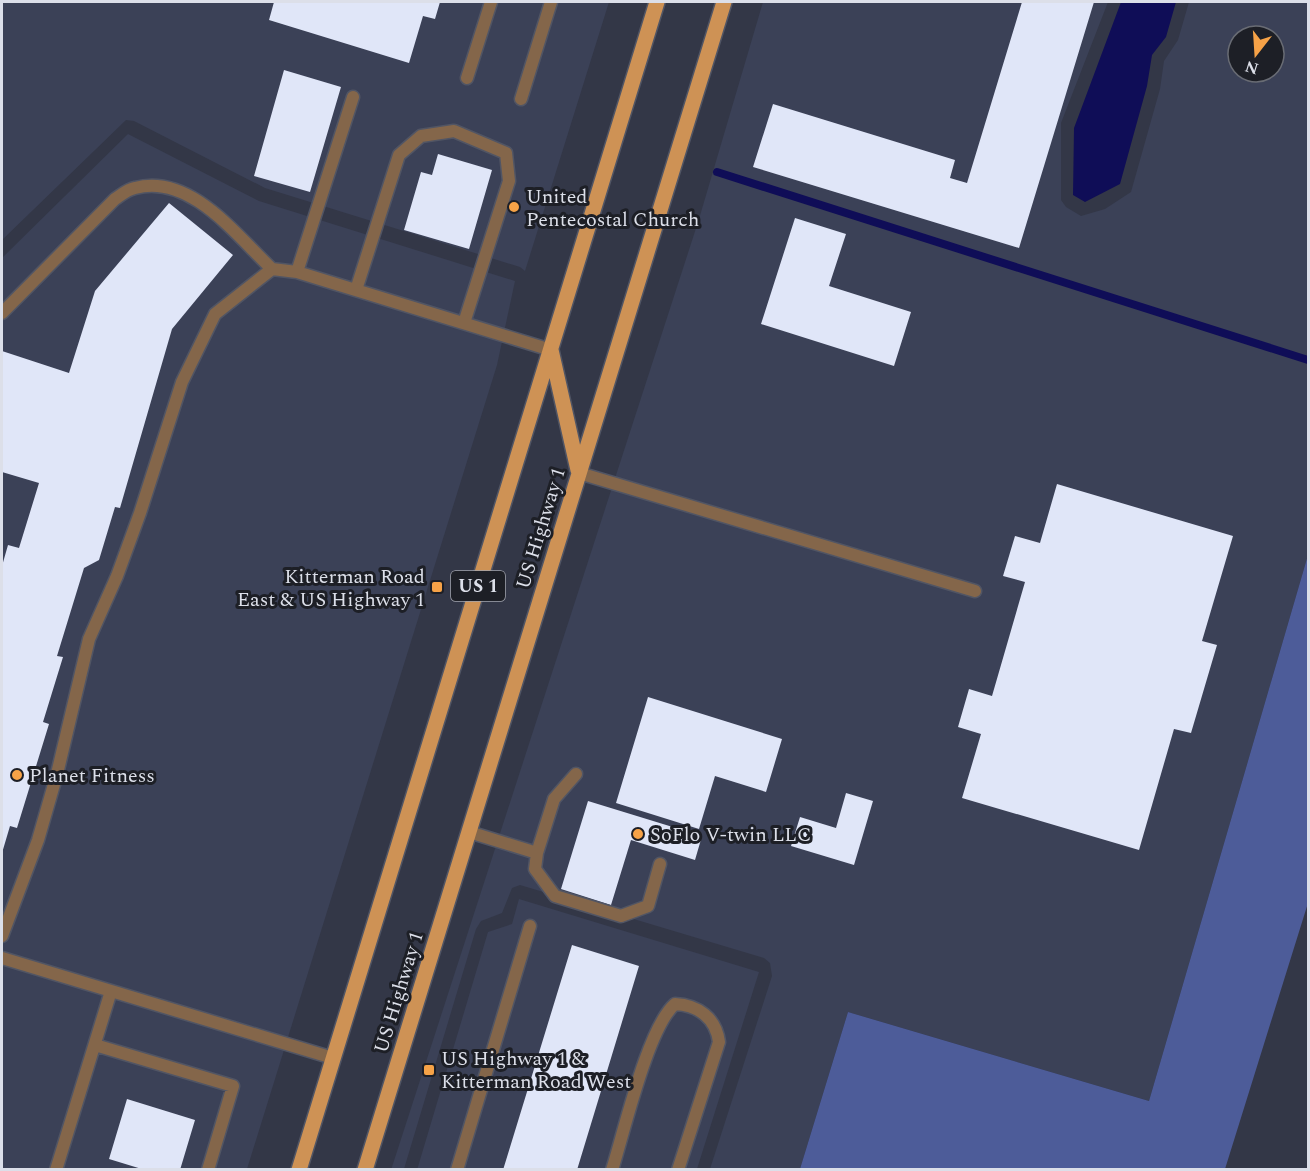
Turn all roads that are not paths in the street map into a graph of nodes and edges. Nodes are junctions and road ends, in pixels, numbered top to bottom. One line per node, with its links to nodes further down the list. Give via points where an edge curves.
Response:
1 (491, 2): 5 (lane)
2 (551, 2): 7 (lane)
3 (657, 2): 13 (main road, US 1)
4 (724, 2): 14 (main road, US Highway 1)
5 (467, 78)
6 (353, 97): 9 (lane)
7 (521, 99)
8 (272, 269): 9 (lane); 11 (lane, via 192,197 174,188 133,188 115,199); 21 (lane, via 215,314 182,382 140,513 89,639 38,840)
9 (297, 272): 10 (lane)
10 (356, 290): 12 (lane); 12 (lane, via 399,155 421,136 454,130 506,153 509,182)
11 (2, 313)
12 (464, 323): 13 (lane)
13 (550, 350): 14 (main road); 25 (main road, US 1)
14 (579, 473): 15 (lane); 17 (main road, US Highway 1)
15 (975, 591)
16 (576, 774): 18 (lane, via 554,799)
17 (469, 832): 18 (lane); 29 (main road, US Highway 1)
18 (537, 853): 19 (lane, via 535,869 555,896 621,916 648,906)
19 (660, 864)
20 (530, 926): 30 (lane)
21 (2, 936)
22 (2, 958): 23 (lane)
23 (111, 991): 24 (lane); 25 (lane)
24 (94, 1045): 26 (lane); 27 (lane, via 233,1086)
25 (333, 1058): 28 (main road, US 1)
26 (56, 1170)
27 (208, 1170)
28 (299, 1170)
29 (365, 1170)
30 (457, 1170)
31 (612, 1170): 32 (lane, via 653,1038 675,1004 687,1005 710,1018 719,1042)
32 (678, 1170)

